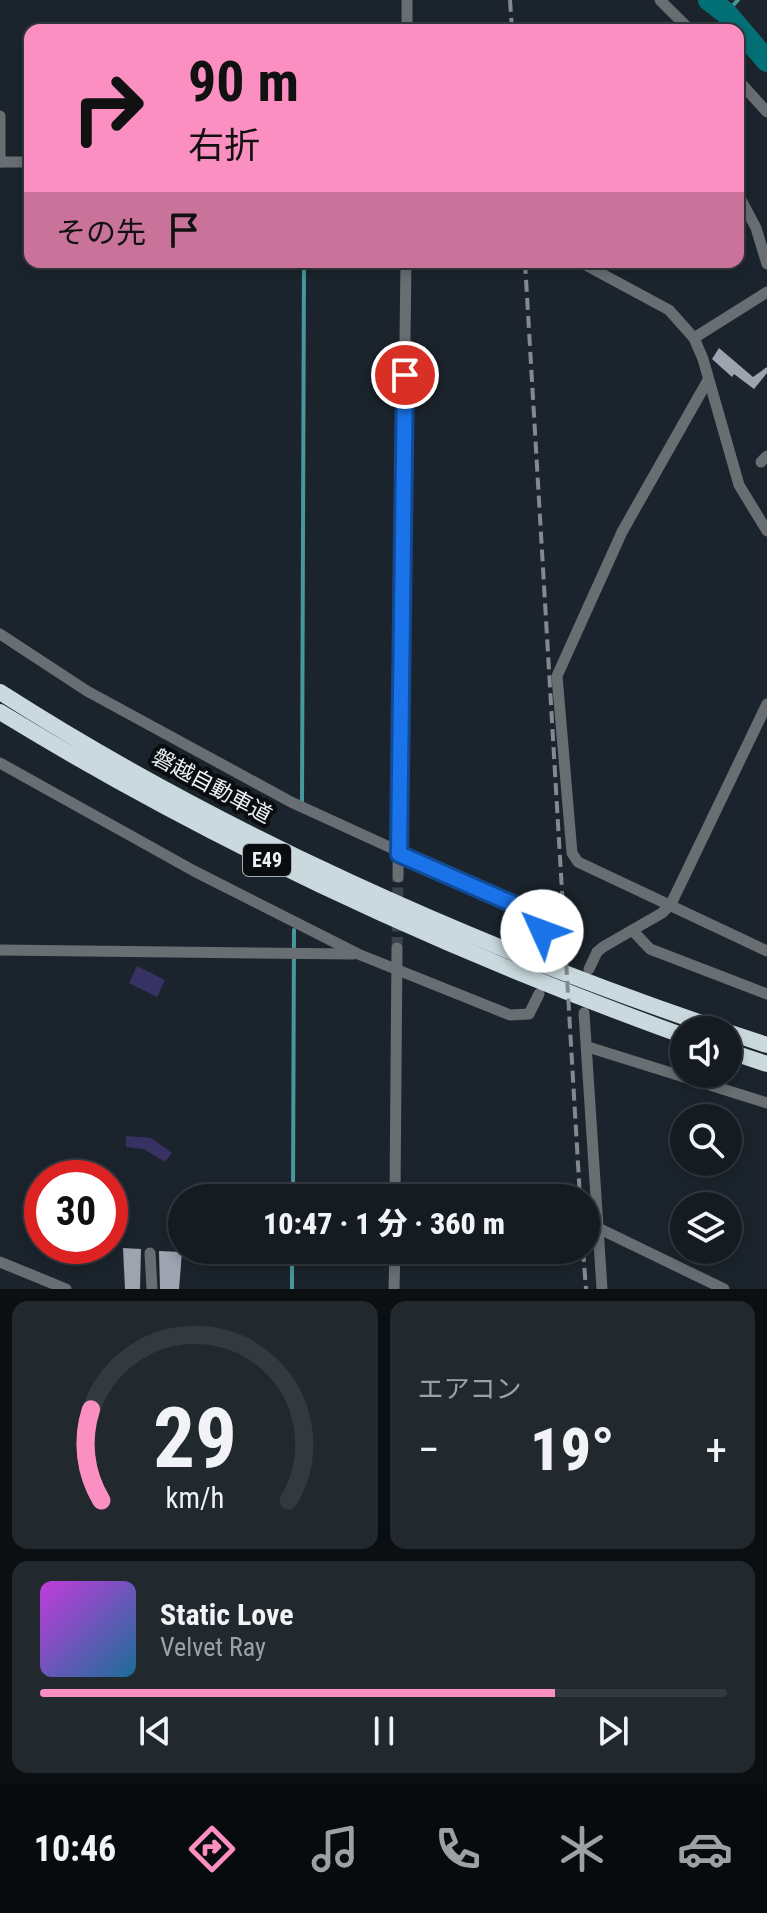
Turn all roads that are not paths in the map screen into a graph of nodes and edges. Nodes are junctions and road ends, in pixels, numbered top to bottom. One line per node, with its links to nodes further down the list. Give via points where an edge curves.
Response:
1 (407, 0): 3 (street)
2 (660, 0): 4 (street)
3 (407, 24)
4 (684, 24)
5 (744, 87): 6 (street)
6 (767, 112)
7 (0, 116): 8 (street)
8 (0, 162): 9 (street)
9 (24, 162)
10 (744, 205): 11 (street)
11 (767, 264)
12 (406, 268): 23 (street)
13 (592, 268): 15 (street, via 669,310)
14 (767, 292): 15 (street)
15 (694, 338): 16 (street)
16 (708, 380): 17 (street, via 739,485); 25 (street, via 622,532 557,676 572,853 578,862)
17 (767, 531)
18 (0, 634): 23 (street, via 87,691 302,808)
19 (0, 692): 31 (highway, 磐越自動車道 / E49, via 238,826 388,898)
20 (767, 704): 25 (street)
21 (0, 712): 34 (highway, 磐越自動車道 / E49, via 231,842)
22 (0, 763): 30 (street)
23 (399, 854): 24 (street); 31 (street, via 527,910 542,931)
24 (398, 877)
25 (671, 904): 26 (street); 29 (street)
26 (633, 931): 33 (street, via 597,952); 35 (street, via 650,949)
27 (397, 948): 32 (street)
28 (0, 950): 30 (street)
29 (767, 951)
30 (358, 954): 32 (street)
31 (542, 958): 33 (highway, 磐越自動車道 / E49)
32 (397, 969): 34 (street, via 510,1015 529,1014); 45 (street)
33 (585, 974): 37 (highway, 磐越自動車道 / E49)
34 (543, 989): 36 (highway, 磐越自動車道 / E49)
35 (767, 994)
36 (581, 1005): 38 (highway, 磐越自動車道 / E49); 41 (street)
37 (688, 1016)
38 (670, 1032)
39 (742, 1037): 40 (highway)
40 (767, 1045)
41 (588, 1047): 44 (street); 46 (street)
42 (742, 1056): 43 (highway)
43 (767, 1064)
44 (767, 1103)
45 (395, 1184)
46 (595, 1184)
47 (600, 1229): 56 (street)
48 (150, 1253): 53 (street)
49 (600, 1258): 55 (street)
50 (0, 1262): 52 (street)
51 (395, 1264): 54 (street)
52 (66, 1289)
53 (152, 1289)
54 (394, 1289)
55 (602, 1289)
56 (724, 1289)

